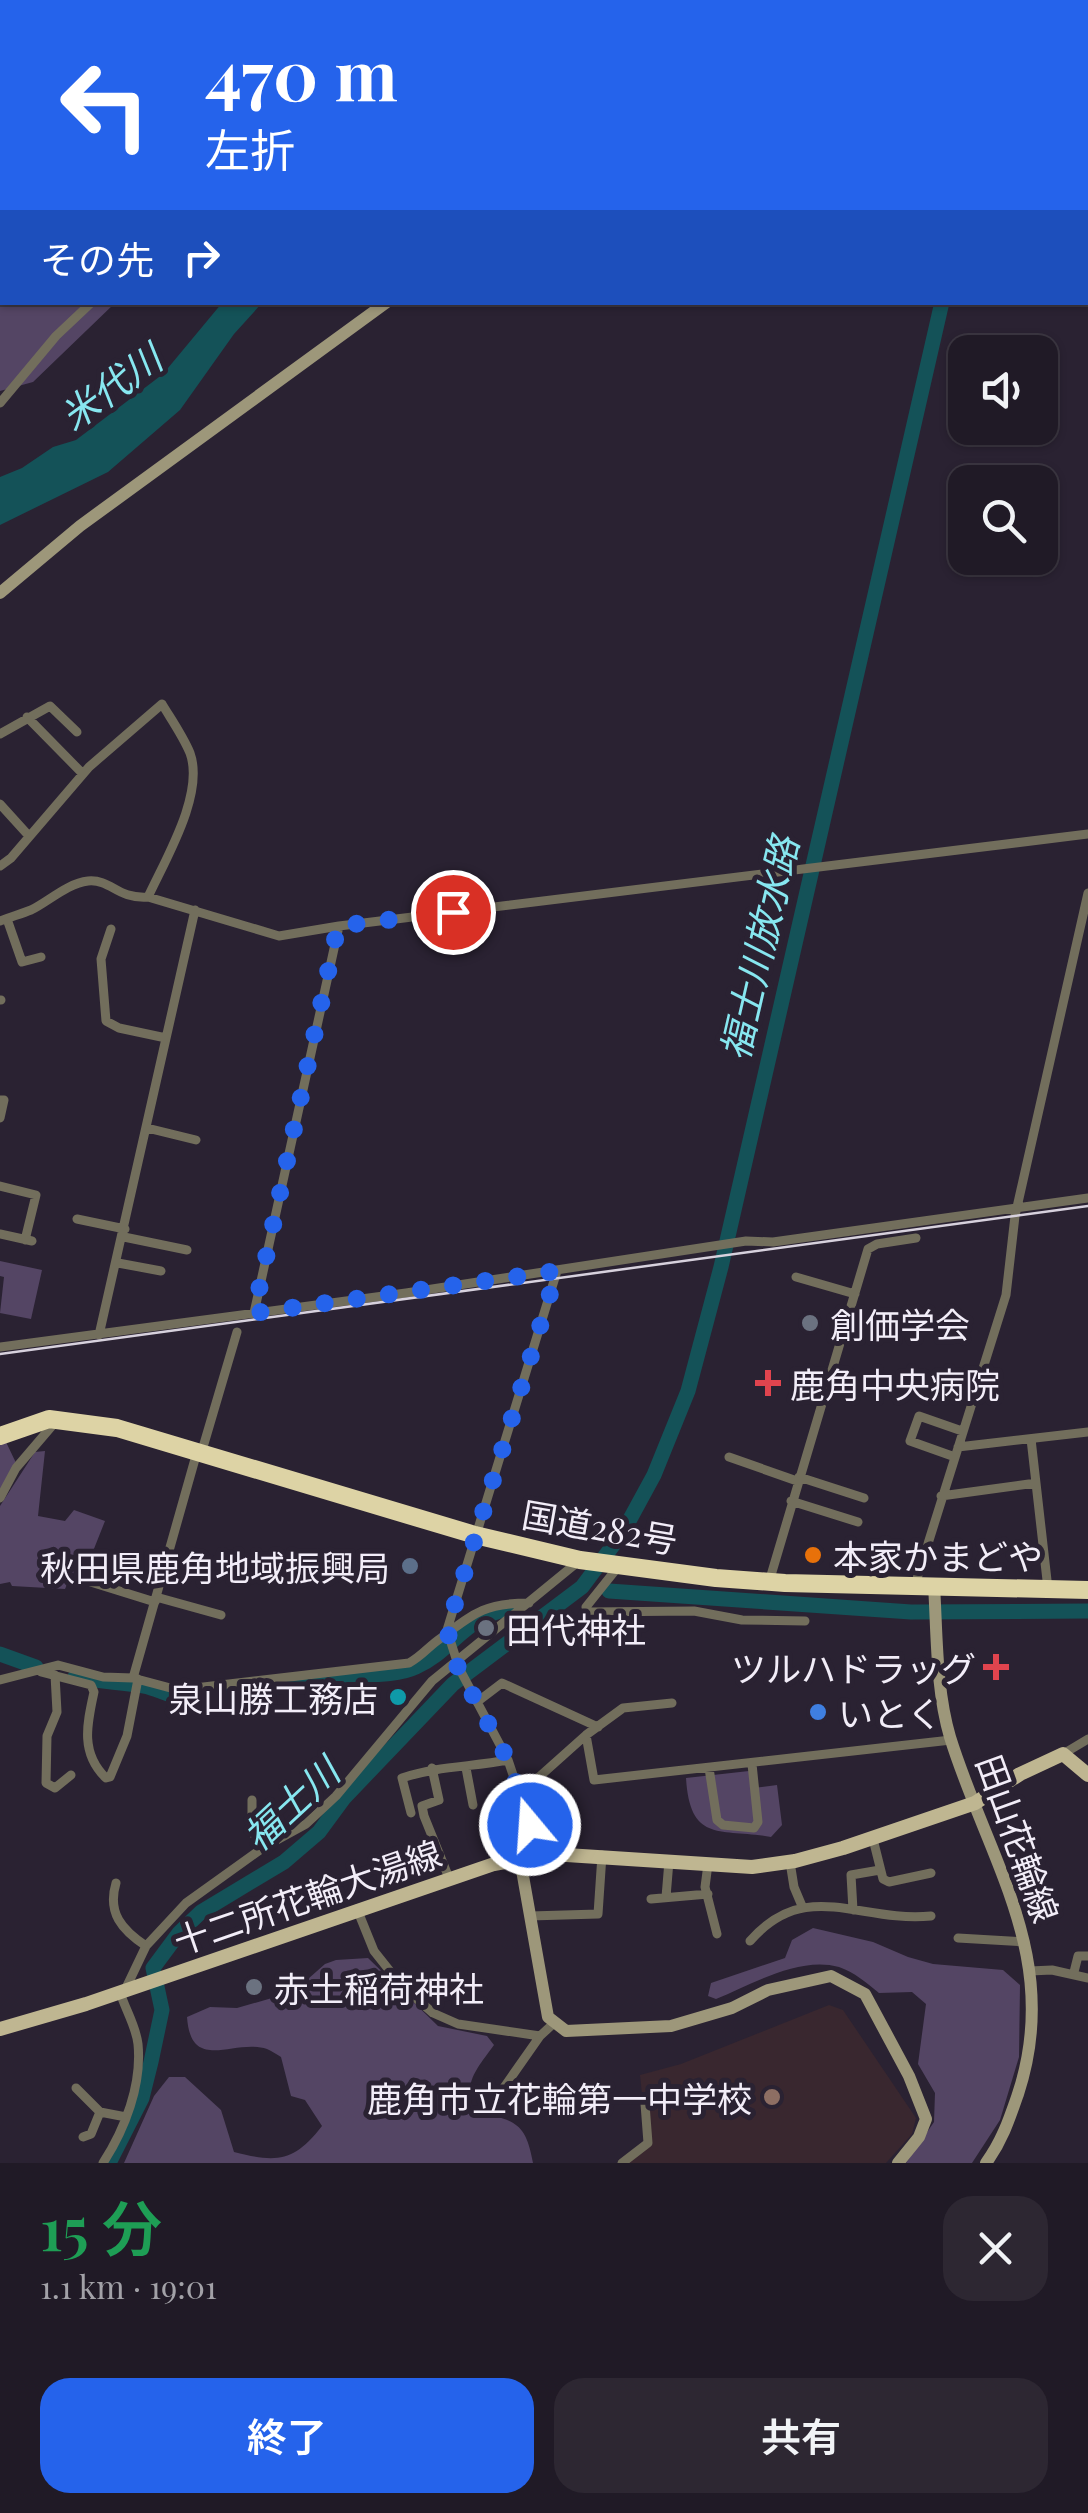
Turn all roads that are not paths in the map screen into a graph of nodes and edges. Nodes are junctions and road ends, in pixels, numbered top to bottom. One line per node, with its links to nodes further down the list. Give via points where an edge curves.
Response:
1 (89, 305): 3 (street)
2 (384, 305): 4 (street, via 80,526)
3 (0, 403)
4 (0, 594)
5 (27, 717): 6 (street, via 52,706); 7 (street); 8 (street)
6 (77, 732)
7 (0, 734)
8 (82, 774): 11 (street); 14 (street, via 162,704 190,753 193,782)
9 (0, 804): 11 (street)
10 (1088, 834): 17 (street)
11 (29, 836): 12 (street)
12 (0, 866)
13 (1088, 893): 27 (street)
14 (148, 897): 15 (street); 16 (street, via 128,898 92,880)
15 (195, 910): 17 (street, via 278,936); 20 (street)
16 (2, 918): 19 (street, via 22,962)
17 (338, 926): 38 (street)
18 (110, 929): 20 (street, via 101,959 106,1020)
19 (41, 956)
20 (166, 1038): 23 (street)
21 (0, 1100): 22 (street)
22 (0, 1118)
23 (147, 1128): 24 (street); 29 (street)
24 (196, 1140)
25 (0, 1186): 30 (street, via 36,1195 28,1240)
26 (1088, 1198): 27 (street)
27 (1017, 1208): 35 (street); 43 (street, via 1006,1295)
28 (77, 1219): 29 (street)
29 (125, 1233): 32 (street); 33 (street)
30 (0, 1234)
31 (916, 1238): 37 (street, via 868,1250)
32 (187, 1250)
33 (118, 1263): 34 (street); 40 (street)
34 (161, 1271)
35 (557, 1271): 38 (street); 57 (street)
36 (796, 1277): 37 (street)
37 (854, 1294): 50 (street)
38 (254, 1313): 40 (street)
39 (237, 1332): 48 (street)
40 (100, 1336): 41 (street)
41 (0, 1348)
42 (58, 1419): 45 (highway, 国道282号); 48 (highway, 国道282号, via 117,1428); 53 (street)
43 (962, 1430): 47 (street); 47 (street, via 919,1416 910,1442)
44 (1088, 1432): 46 (street)
45 (0, 1436)
46 (1031, 1439): 47 (street); 51 (street)
47 (956, 1452): 52 (street)
48 (199, 1453): 57 (highway, 国道282号); 65 (street)
49 (728, 1457): 50 (street)
50 (798, 1479): 54 (street); 55 (street)
51 (1036, 1483): 52 (street); 63 (street)
52 (941, 1496): 62 (street)
53 (0, 1498)
54 (864, 1498)
55 (792, 1501): 56 (street); 61 (street)
56 (858, 1522)
57 (475, 1535): 58 (highway, 国道282号); 69 (street)
58 (580, 1560): 59 (highway, 国道282号); 66 (street)
59 (618, 1565): 61 (highway, 国道282号); 68 (street, via 588,1612 694,1611)
60 (82, 1579): 65 (street)
61 (769, 1582): 62 (highway, 国道282号)
62 (928, 1590): 63 (highway, 国道282号); 80 (street, 田山花輪線)
63 (1048, 1590): 64 (highway, 国道282号)
64 (1088, 1590)
65 (155, 1599): 67 (street); 74 (street)
66 (528, 1603): 69 (street, via 489,1606 462,1621); 70 (street)
67 (221, 1616)
68 (805, 1621)
69 (449, 1640): 70 (street); 74 (street, via 409,1662 178,1690)
70 (458, 1665): 75 (street); 96 (street, via 432,1681 336,1796 306,1824)
71 (38, 1672): 72 (street); 73 (street); 74 (street, via 58,1665)
72 (55, 1675): 74 (street, via 91,1685 85,1736 106,1778 127,1736); 87 (street, via 58,1712 47,1736 46,1783 55,1788)
73 (0, 1680)
74 (136, 1682)
75 (475, 1699): 77 (street, via 502,1683); 82 (street)
76 (672, 1704): 77 (street, via 623,1708)
77 (598, 1727): 78 (street)
78 (586, 1736): 86 (street, via 594,1780); 89 (street)
79 (1088, 1739): 81 (street)
80 (951, 1740): 83 (street); 91 (street, 田山花輪線)
81 (1063, 1754): 88 (main road); 91 (main road, 十二所花輪大湯線)
82 (508, 1760): 85 (street); 89 (street)
83 (752, 1764): 86 (street); 86 (street, via 754,1828 717,1820)
84 (432, 1768): 85 (street); 94 (street, via 402,1778); 106 (street, via 438,1800 422,1806)
85 (466, 1768): 92 (street)
86 (709, 1768)
87 (70, 1775)
88 (1088, 1775)
89 (520, 1794): 98 (street)
90 (252, 1800): 96 (street)
91 (975, 1803): 95 (main road, 十二所花輪大湯線); 119 (street, 田山花輪線)
92 (472, 1804)
93 (564, 1810): 97 (street)
94 (411, 1812)
95 (873, 1838): 102 (main road, 十二所花輪大湯線); 104 (street)
96 (260, 1850): 120 (street, via 186,1904)
97 (568, 1854): 98 (main road, 十二所花輪大湯線); 99 (main road, 十二所花輪大湯線)
98 (540, 1855): 100 (main road, 十二所花輪大湯線)
99 (602, 1855): 101 (main road, 十二所花輪大湯線); 114 (street, via 598,1914)
100 (520, 1859): 106 (main road, 十二所花輪大湯線); 114 (street)
101 (669, 1861): 103 (main road, 十二所花輪大湯線); 109 (street)
102 (790, 1862): 103 (main road, 十二所花輪大湯線); 111 (street)
103 (708, 1864): 108 (street)
104 (880, 1870): 105 (street, via 889,1882); 113 (street, via 851,1875)
105 (931, 1874)
106 (449, 1878): 112 (main road, 十二所花輪大湯線)
107 (116, 1883): 120 (street, via 111,1900 118,1922)
108 (708, 1894): 109 (street); 116 (street)
109 (666, 1897): 110 (street)
110 (651, 1900)
111 (802, 1906): 113 (street); 118 (street, via 766,1922)
112 (358, 1909): 125 (main road, 十二所花輪大湯線); 128 (street, via 374,1951 432,2013 458,2024)
113 (852, 1910): 115 (street)
114 (530, 1916): 126 (street)
115 (931, 1916)
116 (717, 1934)
117 (958, 1938): 119 (street)
118 (750, 1941)
119 (1026, 1942): 122 (street, 田山花輪線)
120 (146, 1946): 125 (street)
121 (1088, 1956): 123 (street, via 1078,1956)
122 (1030, 1971): 123 (street); 138 (street, 田山花輪線, via 1026,2070 1002,2141)
123 (1074, 1972): 124 (street)
124 (1088, 1978)
125 (122, 1991): 127 (main road, 十二所花輪大湯線); 133 (street, via 138,2044)
126 (554, 2023): 128 (street); 137 (street, via 566,2030 671,2026 818,1977 854,1985 877,2012 923,2104 919,2137)
127 (0, 2028)
128 (540, 2036): 131 (street)
129 (76, 2088): 132 (street)
130 (646, 2104): 136 (street, via 648,2143)
131 (492, 2106)
132 (100, 2112): 133 (street); 134 (street)
133 (126, 2117): 135 (street)
134 (83, 2137)
135 (103, 2163)
136 (622, 2163)
137 (898, 2163)
138 (986, 2163)

